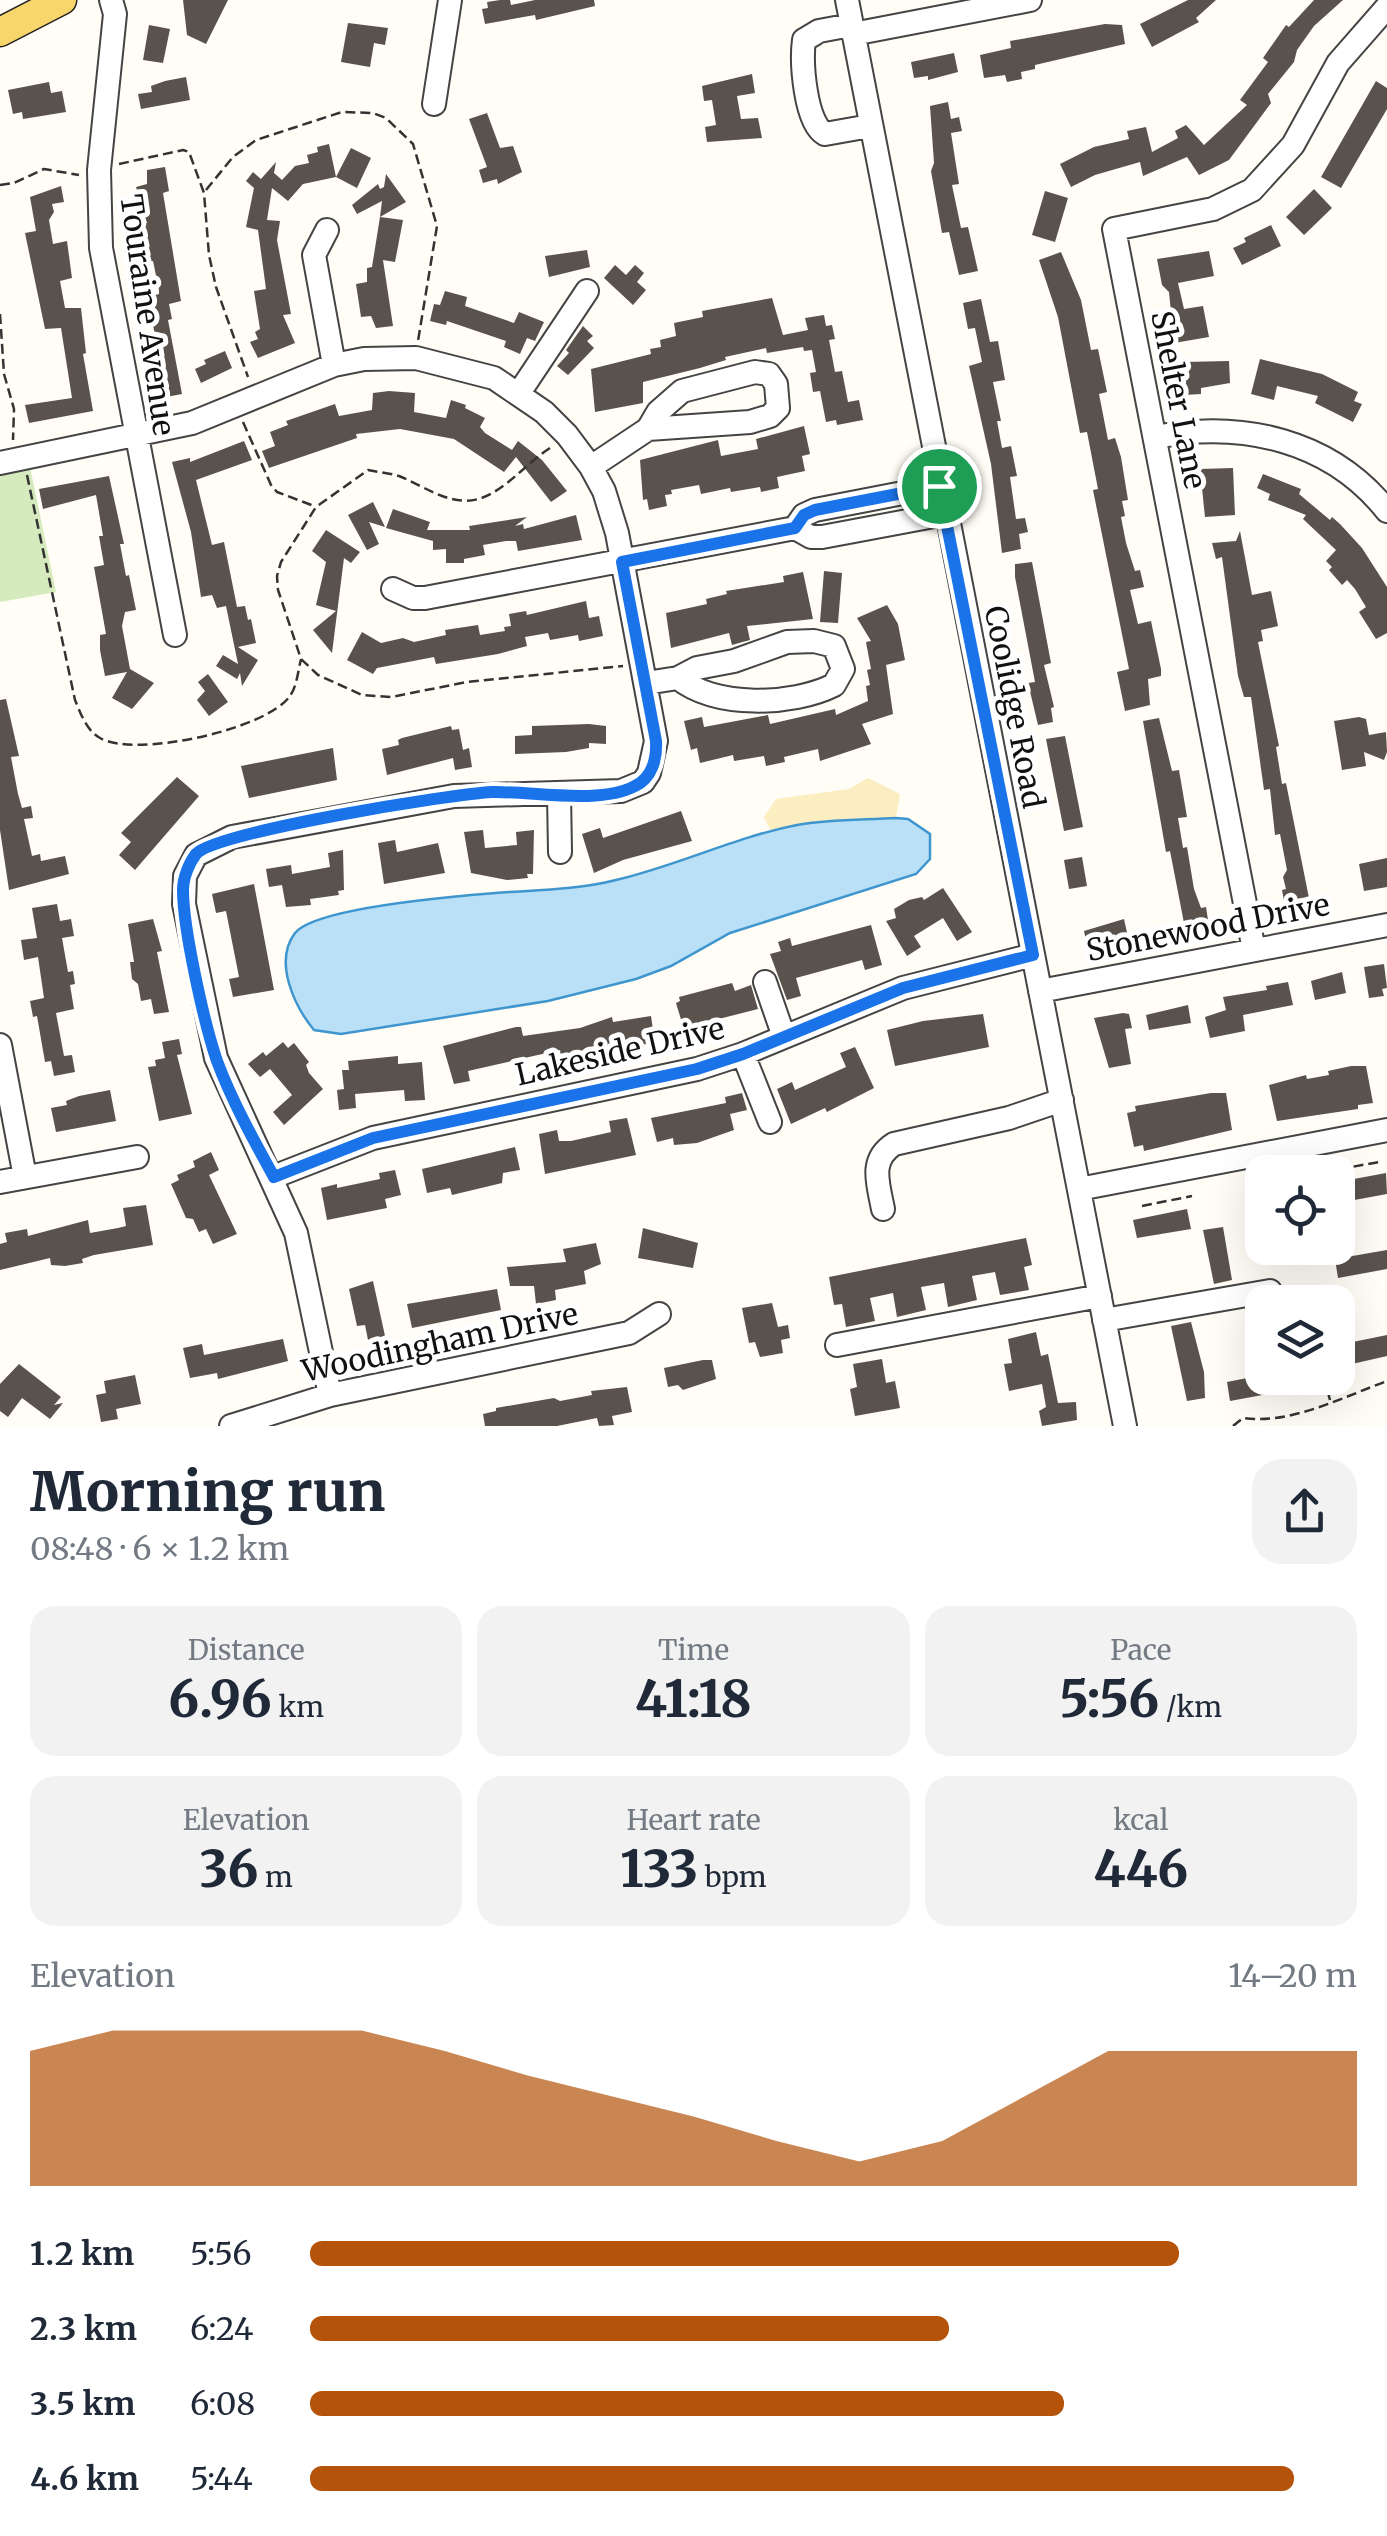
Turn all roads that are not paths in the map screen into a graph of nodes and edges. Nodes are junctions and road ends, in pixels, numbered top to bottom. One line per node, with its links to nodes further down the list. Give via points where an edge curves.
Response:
1 (62, 0): 8 (main road)
2 (111, 0): 16 (street, Touraine Avenue, via 98,170 101,248)
3 (450, 0): 9 (street)
4 (847, 0): 7 (street, Coolidge Road)
5 (1030, 0): 7 (street)
6 (1387, 7): 17 (street, Shelter Lane, via 1325,82 1280,162 1252,190 1213,209 1114,229)
7 (852, 29): 10 (street, Coolidge Road); 10 (street, via 804,40 810,111 824,134)
8 (0, 32)
9 (434, 104)
10 (870, 126): 20 (street, Coolidge Road)
11 (326, 230): 13 (street, via 314,255)
12 (588, 290): 14 (street)
13 (334, 365): 14 (street, via 416,358 466,368); 16 (street, via 192,423)
14 (519, 393): 19 (street)
15 (648, 429): 15 (street, via 672,399 703,384 755,372 769,374 776,384 778,408 770,416); 19 (street)
16 (135, 436): 18 (street); 26 (street, Touraine Avenue)
17 (1155, 437): 21 (street, via 1218,430 1280,439 1346,471); 32 (street, Shelter Lane)
18 (10, 461)
19 (591, 466): 24 (street)
20 (939, 486): 22 (street, Coolidge Road); 23 (street, via 815,510)
21 (1387, 512)
22 (945, 514): 23 (street, via 822,537); 33 (street, Coolidge Road)
23 (795, 528): 24 (street)
24 (622, 562): 25 (street, via 425,598); 28 (street)
25 (393, 590)
26 (175, 635)
27 (678, 678): 27 (street, via 698,692 796,698 834,685 843,669 834,646 787,642); 28 (street)
28 (646, 683): 29 (street, via 656,753 642,782 621,792)
29 (560, 794): 30 (street); 43 (street, via 454,796 232,837 196,854 185,876 184,904 206,1021 230,1091)
30 (560, 852)
31 (1387, 925): 32 (street, Stonewood Drive)
32 (1254, 950): 35 (street, Stonewood Drive)
33 (1033, 955): 35 (street, Coolidge Road); 36 (street, Lakeside Drive, via 903,988)
34 (765, 982): 36 (street)
35 (1040, 991): 39 (street, Coolidge Road)
36 (784, 1037): 38 (street, Lakeside Drive)
37 (0, 1045): 44 (street)
38 (743, 1054): 40 (street); 43 (street, Lakeside Drive, via 636,1084 373,1138)
39 (1062, 1100): 46 (street, Coolidge Road); 47 (street, via 882,1151 877,1161)
40 (770, 1122)
41 (1387, 1130): 46 (street)
42 (137, 1157): 44 (street)
43 (274, 1177): 53 (street, via 305,1264)
44 (25, 1178): 45 (street)
45 (0, 1182)
46 (1080, 1189): 49 (street, Coolidge Road)
47 (883, 1209)
48 (1245, 1295): 51 (street)
49 (1100, 1296): 51 (street, Coolidge Road); 52 (street)
50 (659, 1314): 53 (street, Woodingham Drive, via 629,1333)
51 (1104, 1320): 55 (street, Coolidge Road)
52 (837, 1345)
53 (330, 1394): 54 (street, Woodingham Drive)
54 (231, 1426)
55 (1125, 1426)

